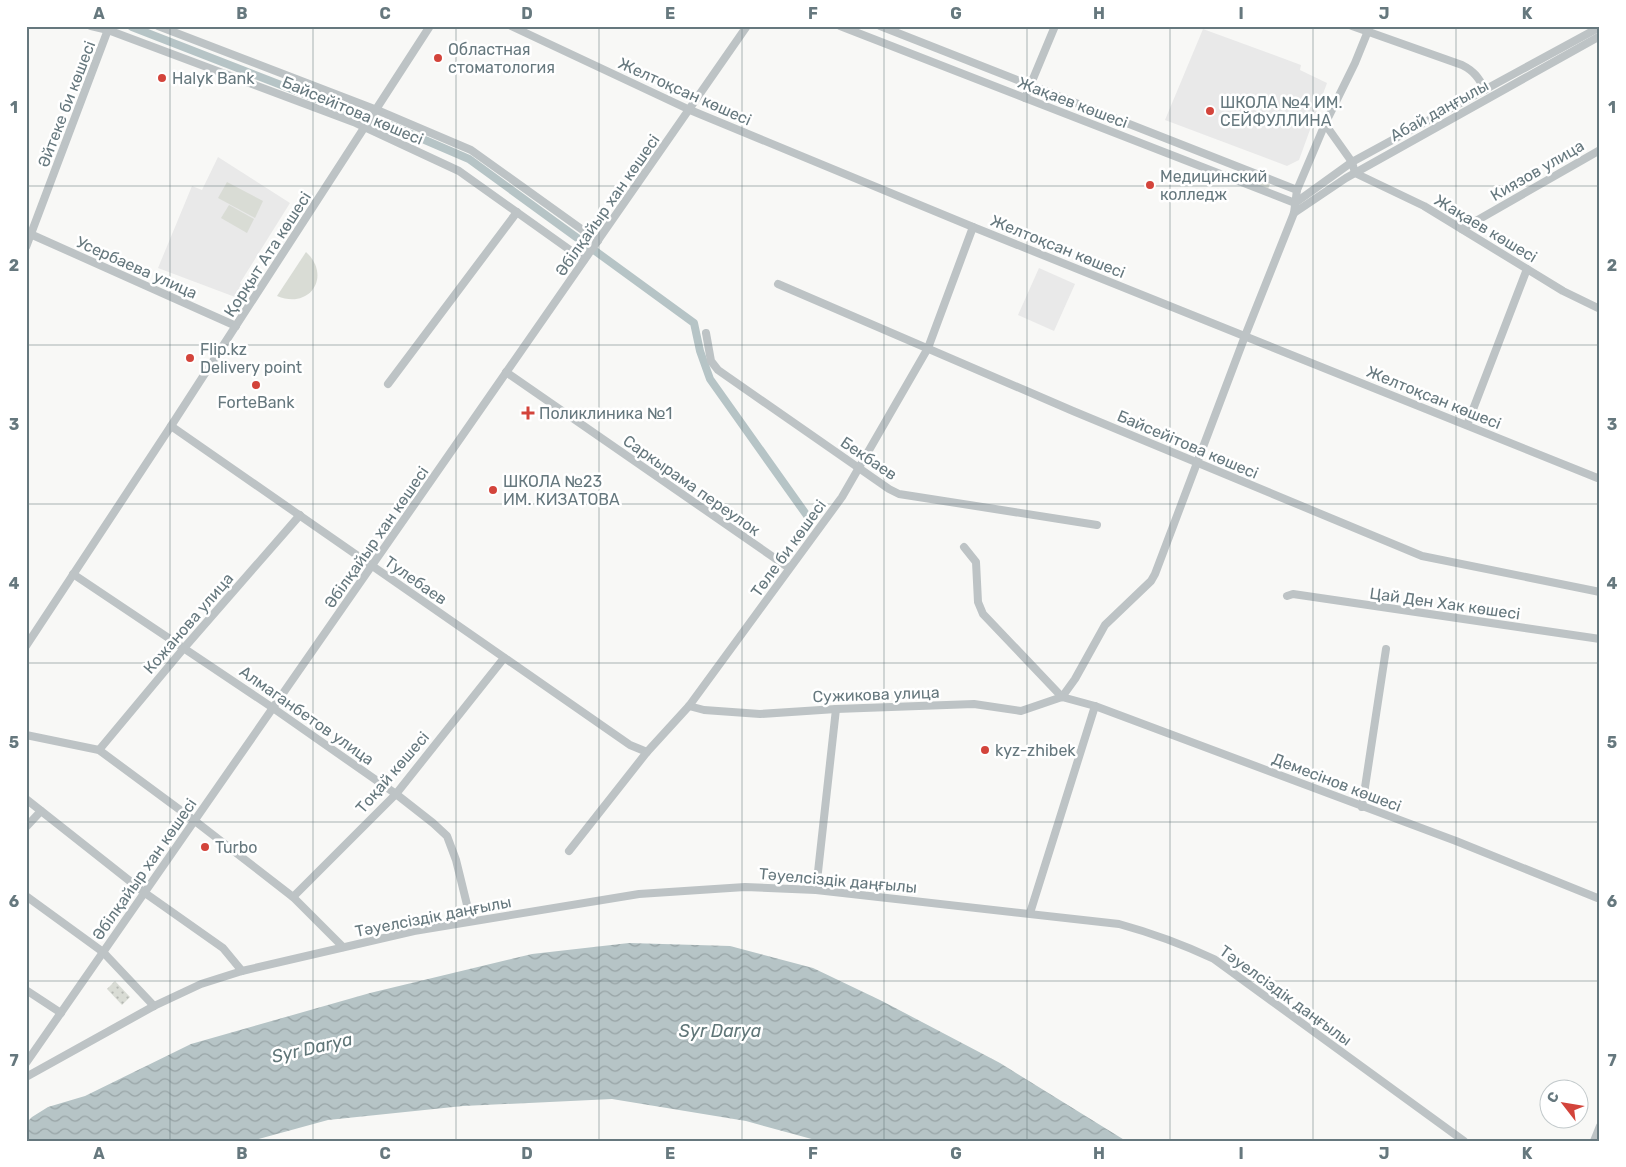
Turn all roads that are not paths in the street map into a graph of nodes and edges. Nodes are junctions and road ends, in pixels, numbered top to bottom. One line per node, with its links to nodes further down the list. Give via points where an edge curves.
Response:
1 (91, 26): 10 (street, Байсейітова көшесі)
2 (158, 26): 16 (street, Байсейітова көшесі)
3 (430, 26): 16 (street, Қорқыт Ата көшесі)
4 (512, 26): 17 (street, Желтоқсан көшесі)
5 (747, 26): 17 (street, Әбілқайыр хан көшесі)
6 (840, 26): 15 (street, Жақаев көшесі)
7 (880, 26): 13 (street, Жақаев көшесі)
8 (1055, 26): 13 (street)
9 (1352, 26): 11 (street)
10 (109, 28): 19 (street, Байсейітова көшесі); 29 (street, Әйтеке би көшесі)
11 (1369, 29): 14 (street, via 1472,70); 18 (street)
12 (1597, 30): 14 (street, Абай даңғылы); 22 (street, Абай даңғылы)
13 (1031, 86): 15 (street); 23 (street, Жақаев көшесі)
14 (1485, 90): 21 (street, Абай даңғылы)
15 (1025, 98): 24 (street, Жақаев көшесі)
16 (377, 110): 19 (street, Қорқыт Ата көшесі); 30 (street, Байсейітова көшесі, via 471,150)
17 (690, 110): 27 (street, Желтоқсан көшесі); 30 (street, Әбілқайыр хан көшесі)
18 (1324, 124): 21 (street); 23 (street)
19 (365, 127): 25 (street, Байсейітова көшесі, via 459,171); 36 (street, Қорқыт Ата көшесі)
20 (1600, 150): 28 (street, Киязов улица)
21 (1352, 162): 22 (street); 24 (street, Абай даңғылы)
22 (1355, 173): 26 (street, Абай даңғылы); 28 (street, Жақаев көшесі, via 1424,206)
23 (1297, 190): 24 (street)
24 (1295, 203): 26 (street)
25 (517, 212): 32 (street, Байсейітова көшесі); 41 (street)
26 (1294, 213): 38 (street)
27 (973, 227): 38 (street, Желтоқсан көшесі); 39 (street, Төле би көшесі)
28 (1462, 229): 33 (street, Жақаев көшесі)
29 (29, 233): 31 (street, Әйтеке би көшесі); 36 (street, Усербаева улица)
30 (598, 241): 32 (street, Әбілқайыр хан көшесі)
31 (26, 247)
32 (584, 260): 40 (street, Әбілқайыр хан көшесі)
33 (1527, 269): 35 (street, Жақаев көшесі); 42 (street)
34 (778, 284): 39 (street, Байсейітова көшесі)
35 (1600, 310)
36 (236, 326): 43 (street, Қорқыт Ата көшесі)
37 (706, 333): 45 (street, Бекбаев, via 711,361 718,370)
38 (1245, 336): 42 (street, Желтоқсан көшесі); 44 (street)
39 (928, 348): 44 (street, Байсейітова көшесі); 45 (street, Төле би көшесі)
40 (506, 372): 50 (street, Әбілқайыр хан көшесі); 51 (street, Саркырама переулок)
41 (388, 384)
42 (1467, 425): 46 (street, Желтоқсан көшесі)
43 (171, 426): 47 (street, Тулебаев); 52 (street, Қорқыт Ата көшесі)
44 (1197, 462): 53 (street, Байсейітова көшесі, via 1422,556); 60 (street, via 1151,581 1105,625)
45 (858, 468): 48 (street, Бекбаев, via 899,494); 51 (street, Төле би көшесі, via 842,497)
46 (1600, 479)
47 (300, 515): 50 (street, Тулебаев); 57 (street, Кожанова улица)
48 (1097, 525)
49 (964, 547): 60 (street, via 976,562 978,602 983,614)
50 (372, 566): 59 (street, Тулебаев); 63 (street, Әбілқайыр хан көшесі)
51 (789, 568): 61 (street, Төле би көшесі)
52 (73, 574): 56 (street, Қорқыт Ата көшесі); 57 (street, Алмаганбетов улица)
53 (1600, 592)
54 (1287, 596): 55 (street, Цай Ден Хак көшесі, via 1292,594)
55 (1600, 640)
56 (26, 646)
57 (184, 648): 63 (street, Алмаганбетов улица); 66 (street, Кожанова улица)
58 (1386, 649): 70 (street)
59 (504, 658): 67 (street, Тулебаев, via 630,745); 68 (street, Тоқай көшесі)
60 (1062, 697): 62 (street, Демесінов көшесі); 64 (street, Сужикова улица, via 1021,710 974,704)
61 (689, 706): 64 (street, Сужикова улица, via 760,714); 67 (street, Төле би көшесі)
62 (1095, 706): 70 (street, Демесінов көшесі); 80 (street)
63 (273, 708): 68 (street, Алмаганбетов улица); 72 (street, Әбілқайыр хан көшесі)
64 (836, 708): 75 (street)
65 (26, 734): 66 (street)
66 (99, 750): 72 (street)
67 (647, 752): 74 (street, Төле би көшесі)
68 (396, 794): 78 (street, Тоқай көшесі); 81 (street, Алмаганбетов улица, via 446,836 456,860)
69 (26, 799): 71 (street)
70 (1362, 807): 79 (street, Демесінов көшесі)
71 (42, 811): 73 (street); 76 (street)
72 (195, 821): 76 (street, Әбілқайыр хан көшесі); 78 (street)
73 (26, 828)
74 (569, 850)
75 (816, 890): 80 (street, Тәуелсіздік даңғылы); 81 (street, Тәуелсіздік даңғылы, via 745,887 639,894)
76 (145, 893): 83 (street, Әбілқайыр хан көшесі); 84 (street, via 223,948)
77 (26, 896): 83 (street)
78 (293, 897): 82 (street)
79 (1600, 899)
80 (1030, 913): 91 (street, Тәуелсіздік даңғылы, via 1118,924 1150,932 1214,959)
81 (471, 921): 82 (street, Тәуелсіздік даңғылы)
82 (343, 947): 84 (street, Тәуелсіздік даңғылы)
83 (104, 952): 86 (street); 87 (street, Әбілқайыр хан көшесі)
84 (242, 971): 86 (street, Тәуелсіздік даңғылы, via 201,984)
85 (26, 990): 87 (street)
86 (154, 1006): 89 (street, Тәуелсіздік даңғылы)
87 (61, 1013): 88 (street, Әбілқайыр хан көшесі)
88 (26, 1063)
89 (26, 1077)
90 (1600, 1126): 92 (street)
91 (1464, 1141)
92 (1594, 1141)

